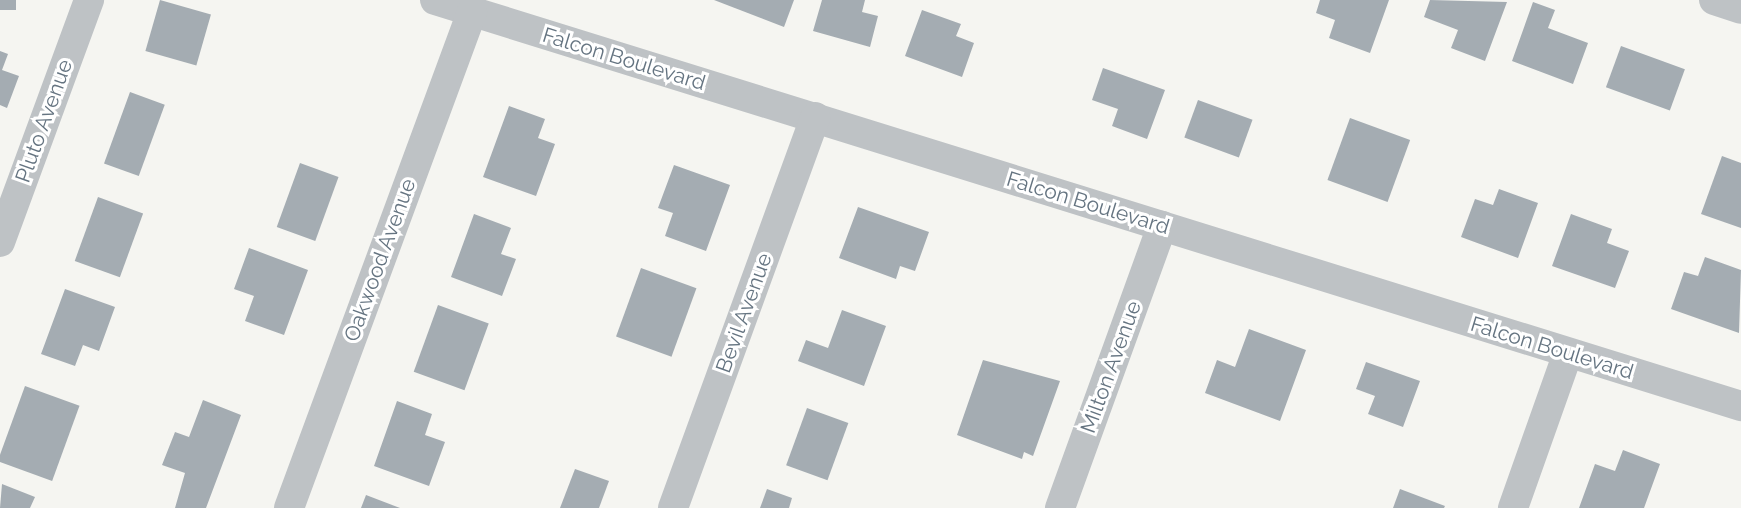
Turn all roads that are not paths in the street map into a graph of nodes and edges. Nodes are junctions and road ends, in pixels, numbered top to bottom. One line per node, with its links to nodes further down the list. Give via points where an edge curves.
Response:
1 (89, 0): 8 (street, Pluto Avenue)
2 (435, 0): 5 (street, Falcon Boulevard)
3 (1714, 0): 4 (street)
4 (1741, 9)
5 (472, 12): 6 (street, Falcon Boulevard); 11 (street, Oakwood Avenue)
6 (815, 117): 7 (street, Falcon Boulevard); 12 (street, Bevil Avenue)
7 (1162, 226): 9 (street, Falcon Boulevard); 13 (street, Milton Avenue)
8 (0, 242)
9 (1568, 353): 10 (street, Falcon Boulevard); 14 (street)
10 (1741, 406)
11 (289, 508)
12 (673, 508)
13 (1060, 508)
14 (1513, 508)

